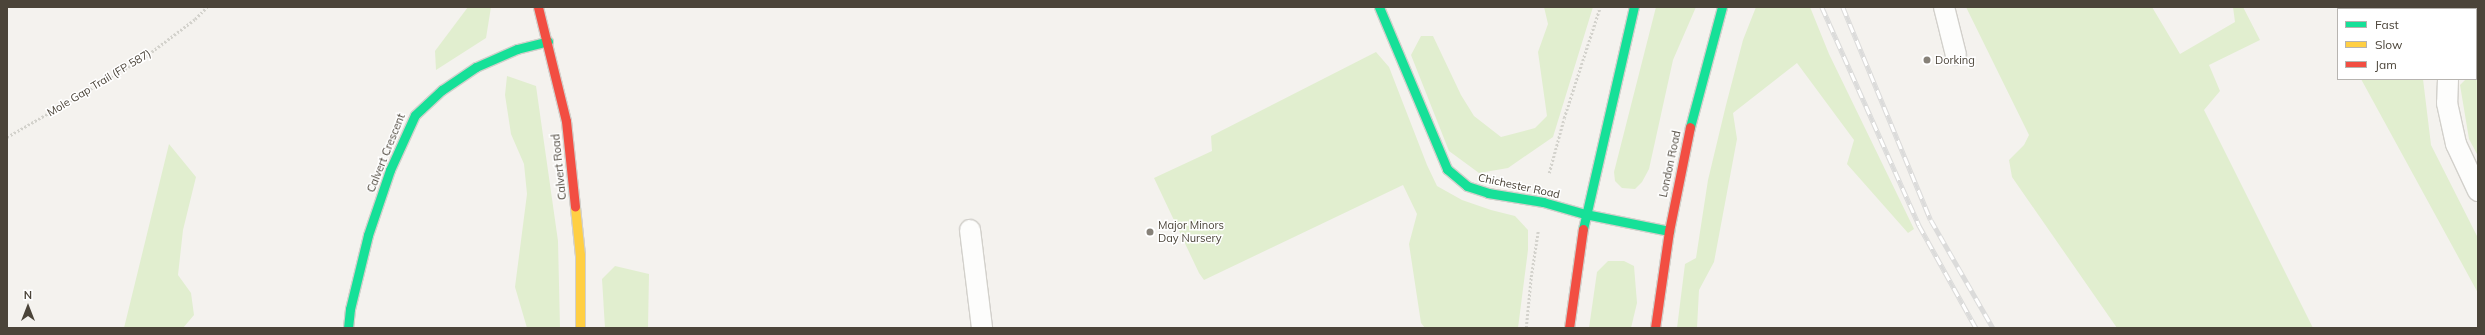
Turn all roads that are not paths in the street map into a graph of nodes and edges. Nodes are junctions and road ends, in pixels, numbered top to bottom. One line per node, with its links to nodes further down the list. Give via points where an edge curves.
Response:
1 (538, 7): 6 (main road, Calvert Road)
2 (1379, 7): 10 (main road, Chichester Road, via 1447,169 1467,186 1488,193 1543,202)
3 (1634, 7): 10 (main road)
4 (1722, 7): 12 (main road, London Road, via 1696,99)
5 (1944, 7): 7 (lane)
6 (548, 41): 13 (main road, Calvert Crescent, via 517,49 476,67 442,90 415,115 390,170 368,235 350,309); 14 (main road, Calvert Road, via 566,121 572,172 580,255)
7 (1956, 55)
8 (2448, 80): 9 (lane, via 2447,103 2456,144)
9 (2478, 190)
10 (1585, 214): 12 (main road, Chichester Road); 16 (main road)
11 (970, 230): 15 (lane)
12 (1669, 231): 17 (main road, London Road)
13 (348, 328)
14 (580, 328)
15 (982, 328)
16 (1569, 328)
17 (1655, 328)

